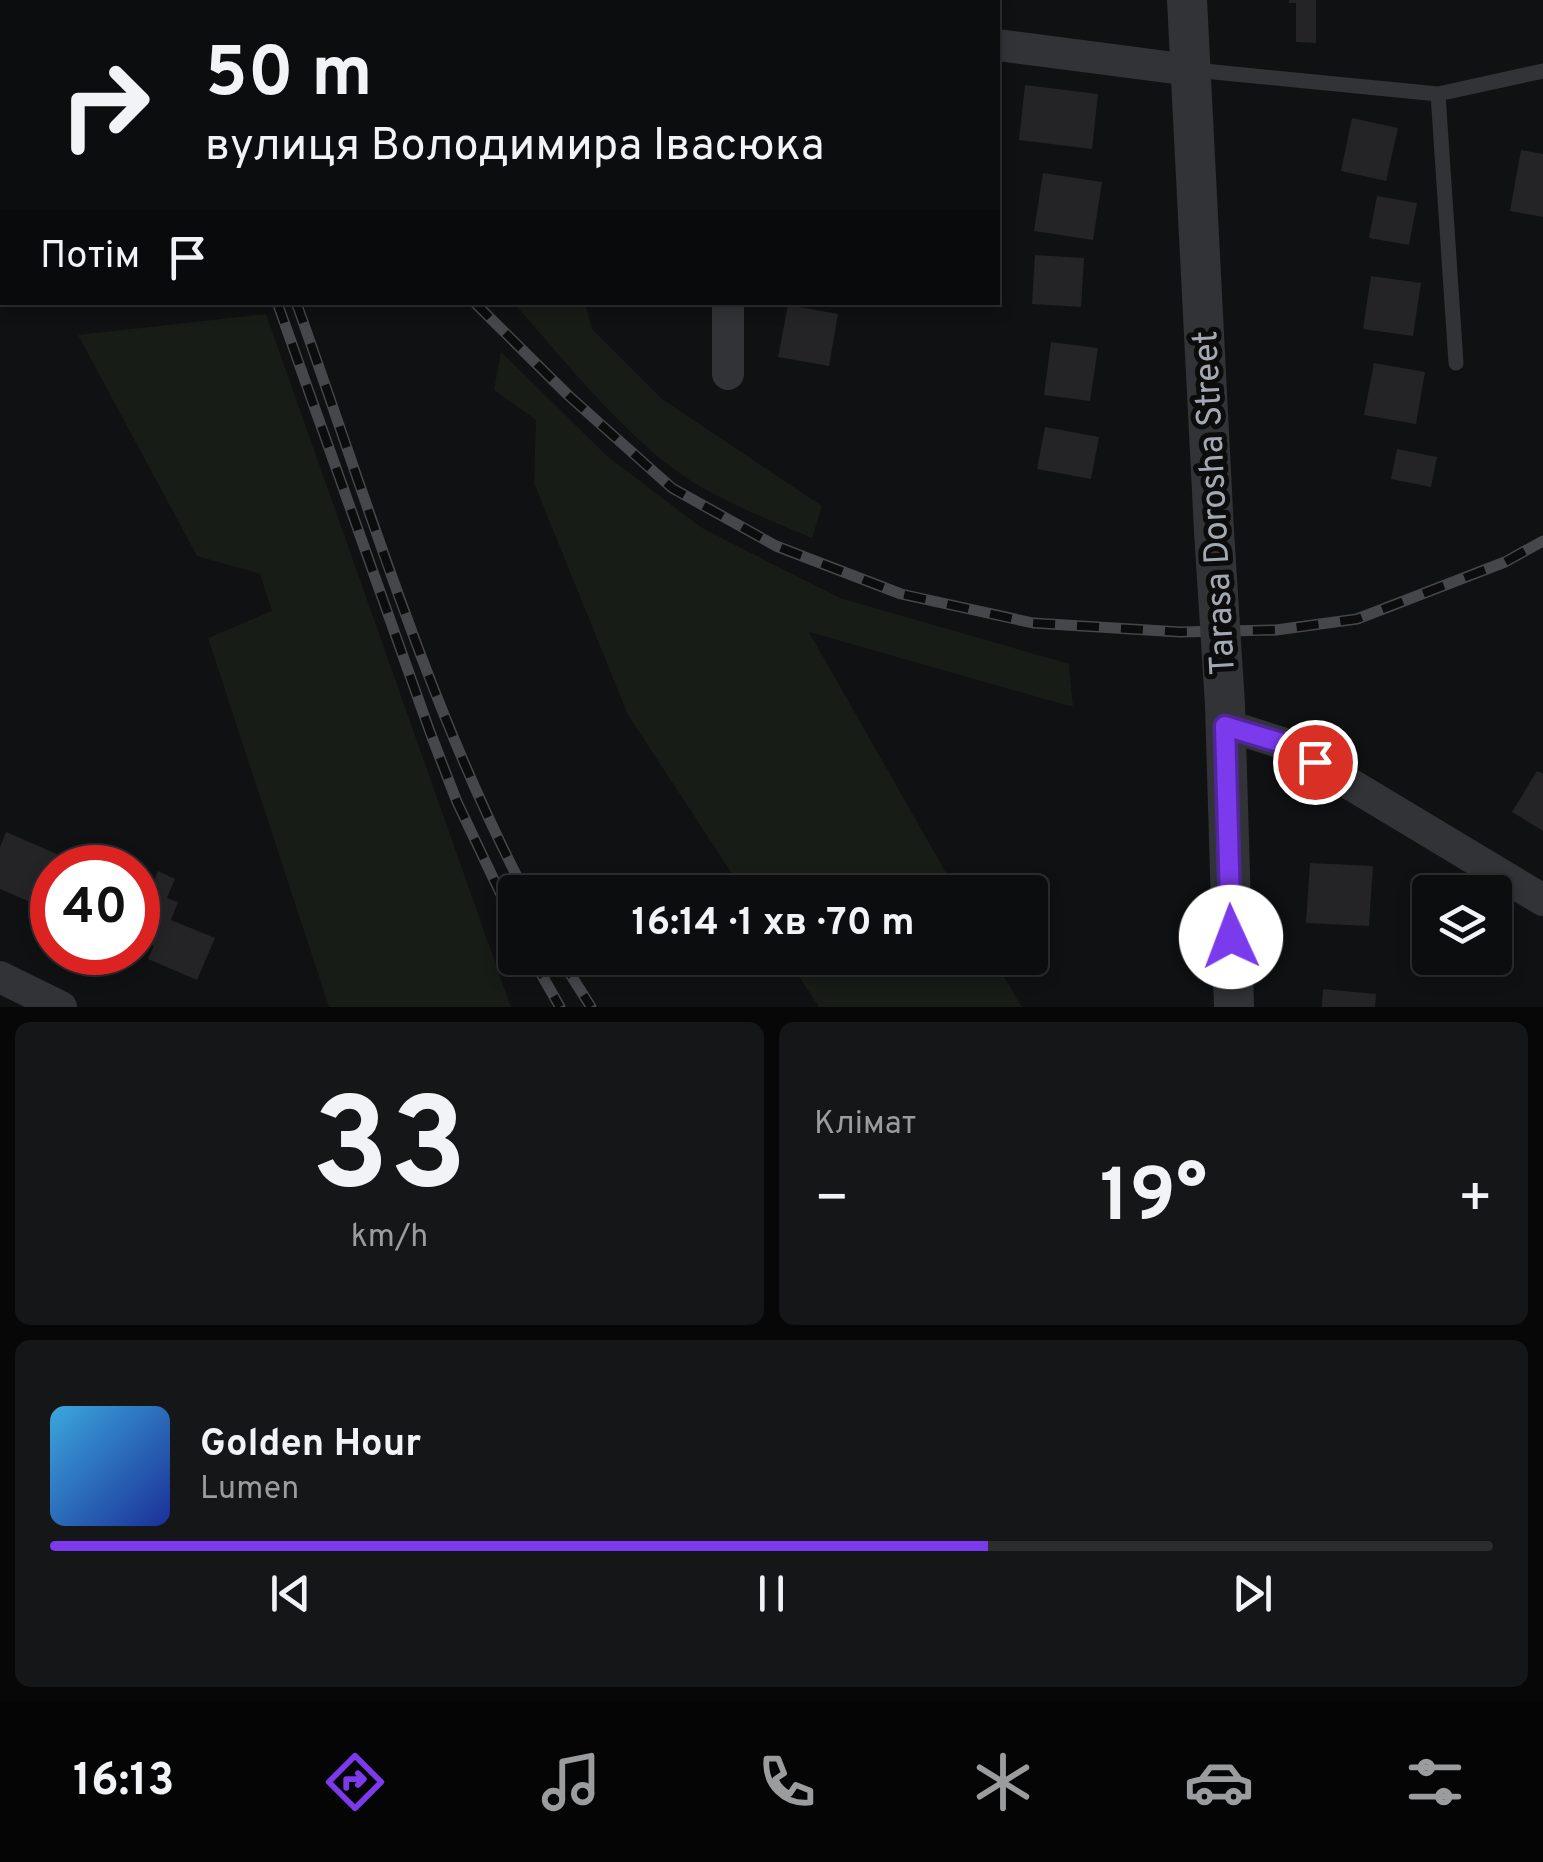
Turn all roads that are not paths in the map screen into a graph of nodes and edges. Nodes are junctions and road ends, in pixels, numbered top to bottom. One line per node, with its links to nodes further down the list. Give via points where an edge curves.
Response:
1 (1188, 0): 3 (street, Tarasa Dorosha Street)
2 (1000, 45): 3 (street)
3 (1190, 70): 5 (lane); 9 (street, Tarasa Dorosha Street, bridge)
4 (1543, 70): 5 (lane)
5 (1438, 94): 7 (lane)
6 (728, 305): 8 (street)
7 (1456, 363)
8 (728, 374)
9 (1225, 715): 10 (street); 13 (street, Tarasa Dorosha Street)
10 (1543, 900)
11 (0, 977): 12 (street)
12 (61, 1007)
13 (1234, 1007)

